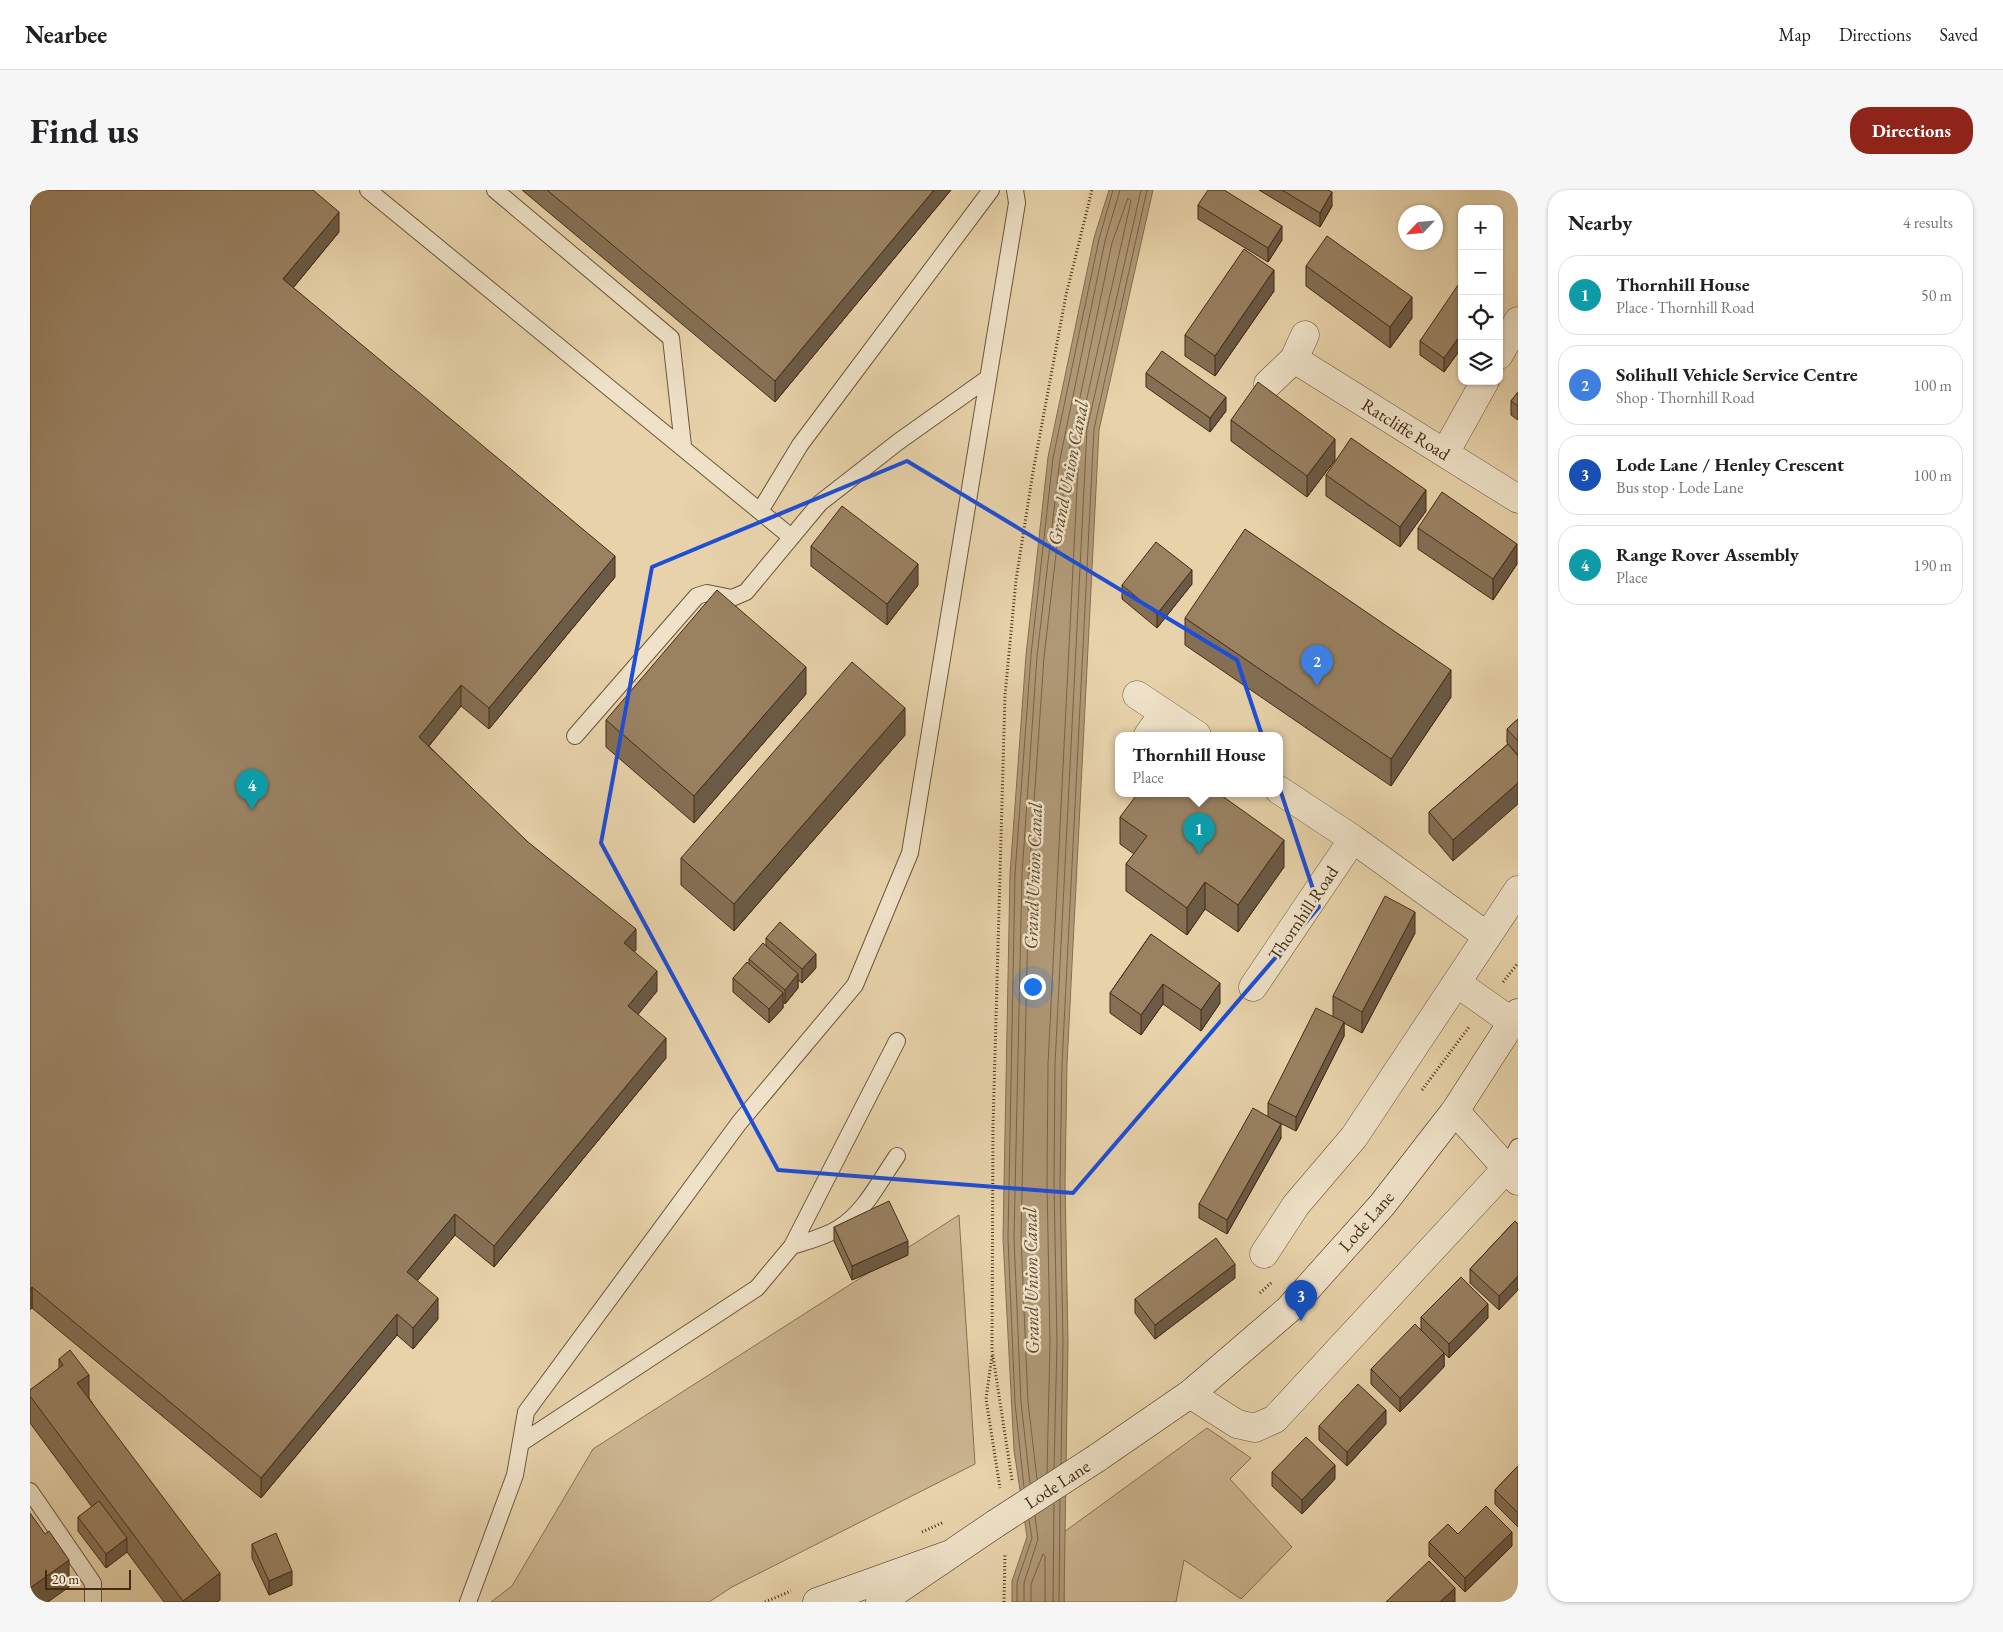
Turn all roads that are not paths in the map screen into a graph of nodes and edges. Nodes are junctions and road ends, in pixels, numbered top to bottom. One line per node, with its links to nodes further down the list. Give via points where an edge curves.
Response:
1 (368, 190): 10 (lane)
2 (495, 190): 10 (lane, via 671,338)
3 (991, 190): 13 (lane, via 800,445)
4 (1015, 190): 7 (lane, via 1017,203)
5 (1518, 321): 6 (street)
6 (1503, 348)
7 (988, 378): 14 (lane, via 820,503); 34 (lane, via 910,852 855,985 740,1123 548,1381 526,1412)
8 (1268, 384): 11 (street, Ratcliffe Road, via 1300,347)
9 (1483, 385): 11 (street)
10 (683, 446): 13 (lane)
11 (1445, 452): 12 (street, Ratcliffe Road)
12 (1518, 500)
13 (760, 511): 14 (lane)
14 (790, 536): 19 (lane, via 746,592 732,598 707,593 697,596)
15 (1136, 695): 16 (street)
16 (1164, 714): 17 (street); 18 (street)
17 (1150, 732)
18 (1192, 732)
19 (575, 736)
20 (1283, 793): 21 (street)
21 (1353, 839): 23 (street); 25 (street, Thornhill Road)
22 (1518, 890): 23 (street)
23 (1487, 936): 24 (street)
24 (1456, 983): 26 (street, Lode Lane); 32 (street, via 1354,1137 1296,1205)
25 (1252, 987)
26 (1515, 1017): 28 (street, Lode Lane)
27 (897, 1041): 31 (lane)
28 (1455, 1110): 30 (street); 33 (street, Lode Lane, via 1382,1205 1289,1309)
29 (897, 1156): 31 (lane, via 860,1209 841,1227)
30 (1514, 1166): 33 (street, via 1275,1419 1255,1428 1237,1424)
31 (792, 1246): 34 (lane, via 756,1288)
32 (1264, 1254)
33 (1190, 1394): 36 (street, Lode Lane, bridge)
34 (521, 1443): 38 (lane, via 515,1475)
35 (30, 1491): 37 (lane, via 93,1583)
36 (948, 1555): 39 (street, Lode Lane); 40 (street, Lode Lane)
37 (93, 1602)
38 (468, 1602)
39 (816, 1602)
40 (880, 1602)

